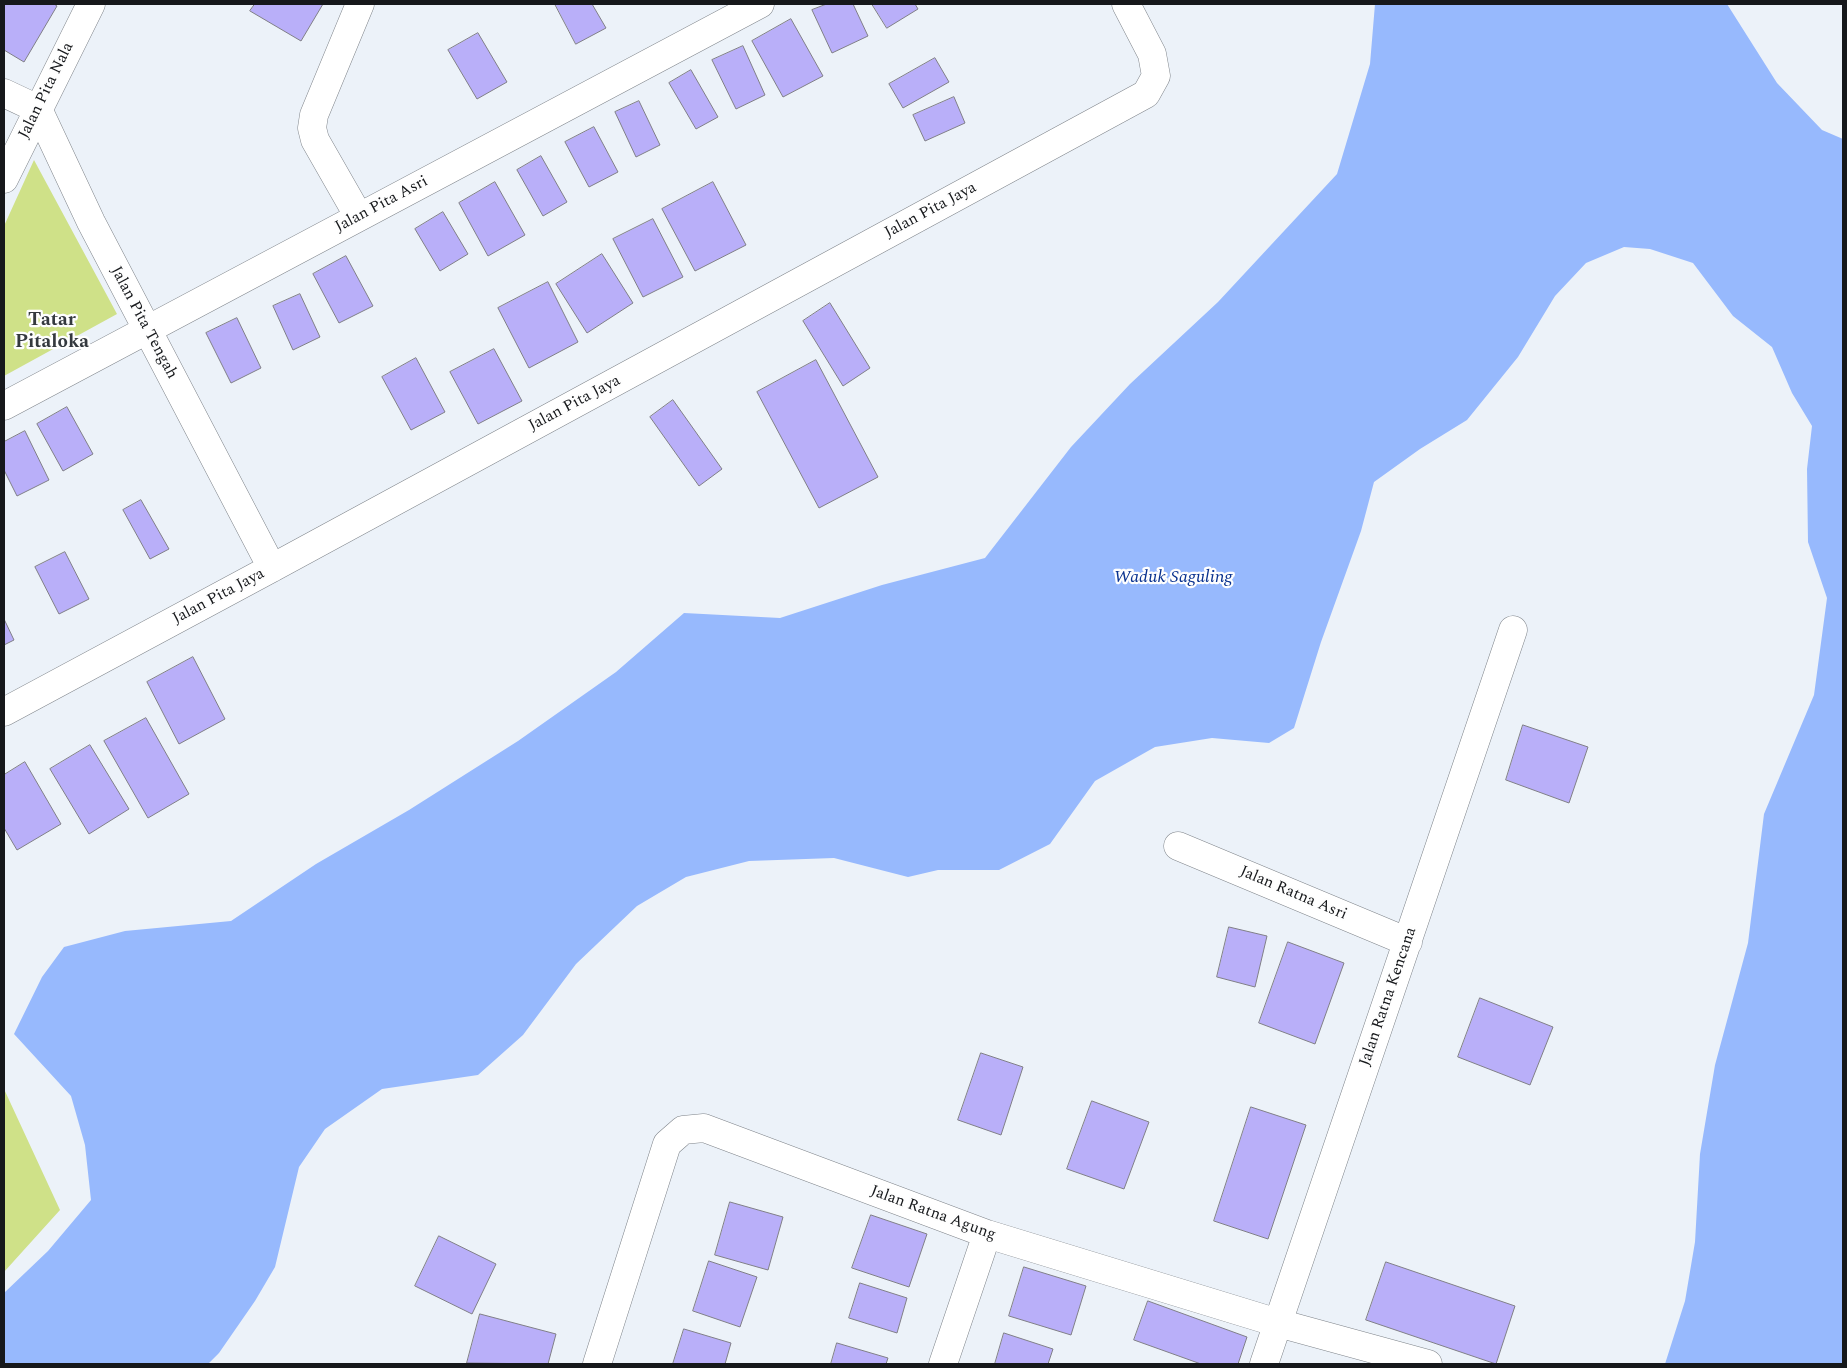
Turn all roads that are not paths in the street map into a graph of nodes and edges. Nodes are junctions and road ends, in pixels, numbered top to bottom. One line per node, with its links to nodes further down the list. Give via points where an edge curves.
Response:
1 (91, 4): 6 (street, Jalan Pita Nala)
2 (360, 4): 8 (street, via 314,115 312,128 315,140)
3 (760, 4): 8 (street, Jalan Pita Asri)
4 (1126, 4): 11 (street, Jalan Pita Jaya, via 1152,54 1156,76 1146,94)
5 (4, 93): 6 (street)
6 (38, 109): 7 (street, Jalan Pita Nala); 9 (street, Jalan Pita Tengah)
7 (4, 180)
8 (359, 217): 9 (street, Jalan Pita Asri)
9 (147, 330): 10 (street, Jalan Pita Asri); 11 (street, Jalan Pita Tengah)
10 (4, 406)
11 (272, 568): 13 (street, Jalan Pita Jaya)
12 (1513, 630): 15 (street, Jalan Ratna Kencana)
13 (4, 712)
14 (1178, 846): 15 (street, Jalan Ratna Asri)
15 (1408, 942): 17 (street, Jalan Ratna Kencana)
16 (987, 1234): 17 (street, Jalan Ratna Agung); 18 (street, Jalan Ratna Agung, via 704,1128 683,1130 667,1144); 19 (street)
17 (1278, 1323): 20 (street, Jalan Ratna Kencana); 21 (street, Jalan Ratna Agung)
18 (597, 1364)
19 (943, 1364)
20 (1264, 1364)
21 (1428, 1364)

